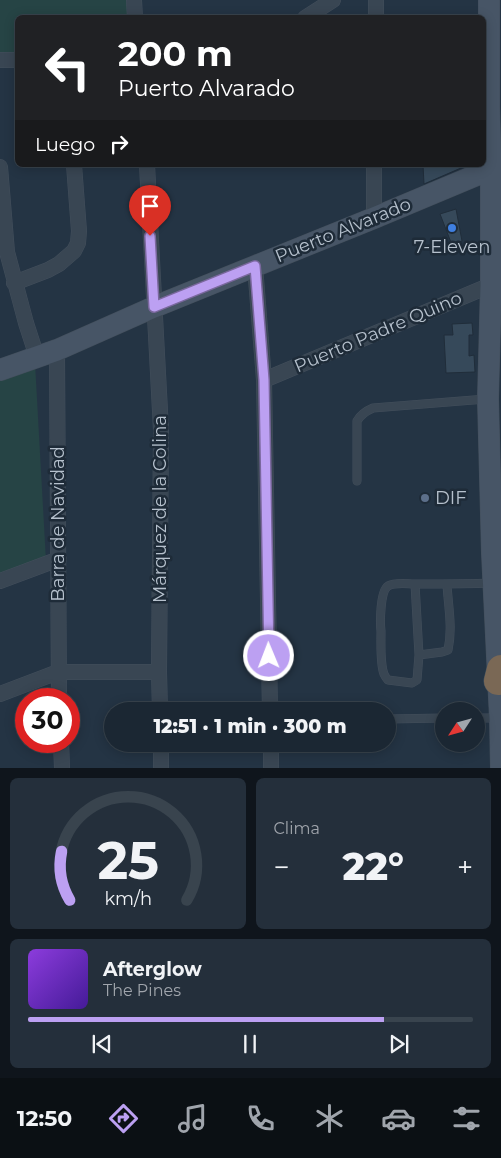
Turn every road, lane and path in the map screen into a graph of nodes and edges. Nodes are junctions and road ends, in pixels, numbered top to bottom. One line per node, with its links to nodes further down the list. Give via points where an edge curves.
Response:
1 (134, 0): 5 (street)
2 (334, 0): 6 (street)
3 (376, 0): 7 (street)
4 (489, 0): 14 (main road)
5 (135, 15)
6 (310, 15)
7 (376, 15)
8 (0, 60): 9 (street)
9 (15, 60)
10 (0, 167): 17 (street, via 7,252)
11 (74, 167): 17 (street, via 80,231 74,251 48,270)
12 (147, 167): 19 (street, Márquez de la Colina)
13 (374, 167): 15 (street)
14 (491, 169): 15 (main road, Puerto Alvarado); 18 (main road)
15 (374, 218): 16 (main road, Puerto Alvarado)
16 (255, 266): 19 (main road, Puerto Alvarado); 23 (street)
17 (14, 283): 21 (street)
18 (491, 284): 23 (street, Puerto Padre Quino); 24 (main road)
19 (154, 307): 20 (main road, Puerto Alvarado); 33 (street, Márquez de la Colina, via 161,430)
20 (57, 350): 21 (main road, Puerto Alvarado); 26 (street, Barra de Navidad)
21 (37, 358): 22 (main road, Puerto Alvarado)
22 (0, 370)
23 (264, 380): 38 (street)
24 (488, 399): 25 (lane, via 373,408 364,412 358,421); 28 (main road)
25 (357, 481)
26 (59, 559): 27 (street); 32 (street, Barra de Navidad)
27 (0, 581)
28 (493, 583): 30 (lane); 34 (main road)
29 (415, 584): 30 (lane); 31 (lane); 31 (lane, via 397,584 384,590 380,617 381,645 384,674 388,680 412,683 417,680)
30 (447, 584): 31 (lane, via 448,650)
31 (419, 654)
32 (58, 672): 33 (street); 35 (street, Barra de Navidad); 36 (street)
33 (159, 672): 37 (street, Márquez de la Colina)
34 (500, 675): 42 (main road)
35 (59, 688)
36 (0, 694)
37 (160, 702)
38 (270, 702)
39 (396, 718): 40 (lane)
40 (435, 718)
41 (485, 718): 42 (lane)
42 (500, 718): 49 (main road)
43 (161, 752): 47 (street)
44 (271, 752): 48 (street)
45 (61, 753): 46 (street)
46 (62, 768)
47 (161, 768)
48 (271, 768)
49 (501, 768)

